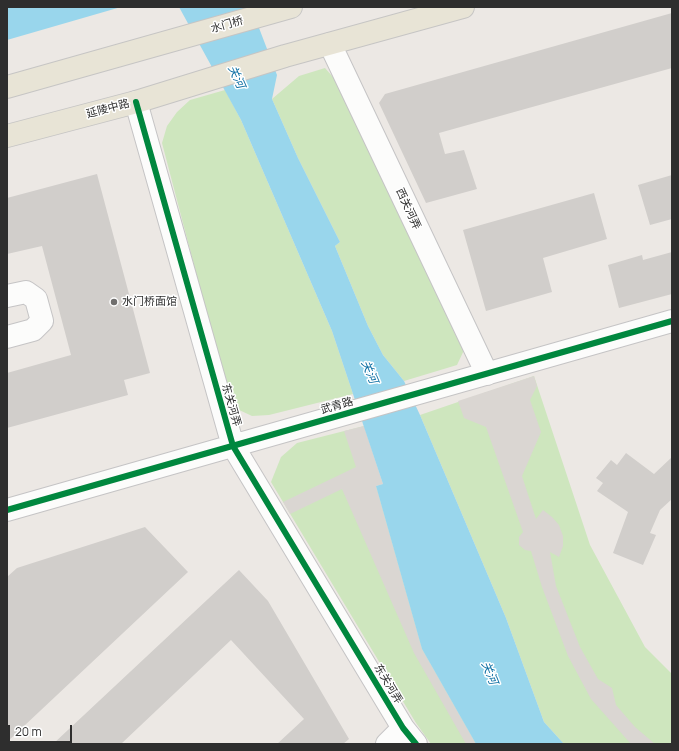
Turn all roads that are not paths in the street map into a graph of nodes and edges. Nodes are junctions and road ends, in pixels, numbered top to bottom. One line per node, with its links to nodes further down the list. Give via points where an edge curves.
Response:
1 (291, 7): 4 (main road, 水门桥)
2 (463, 7): 3 (main road)
3 (330, 44): 5 (main road, 延陵中路); 10 (street, 西关河弄)
4 (7, 87)
5 (136, 102): 6 (main road, 延陵中路); 11 (street, 东关河弄)
6 (7, 136)
7 (7, 296): 9 (street, via 26,292 36,299 42,321 33,330)
8 (672, 321): 10 (street, 武青路)
9 (7, 337)
10 (487, 374): 11 (street, 武青路)
11 (233, 446): 12 (street, 武青路); 13 (street, 东关河弄)
12 (7, 510)
13 (410, 736): 14 (street)
14 (387, 744)

